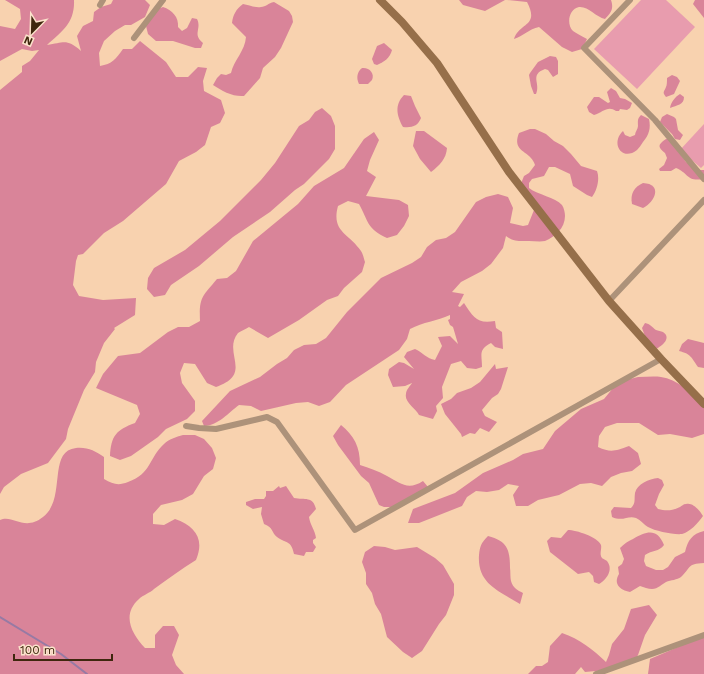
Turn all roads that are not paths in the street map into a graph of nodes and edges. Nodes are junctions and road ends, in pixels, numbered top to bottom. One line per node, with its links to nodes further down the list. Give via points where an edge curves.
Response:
1 (162, 0): 4 (street)
2 (380, 0): 7 (street, via 437,63 509,172)
3 (630, 0): 5 (street, via 584,48 655,120)
4 (134, 38)
5 (704, 179)
6 (704, 200): 7 (street)
7 (609, 301): 8 (street)
8 (661, 359): 9 (street); 10 (street, via 355,530 277,422 267,417 216,429)
9 (704, 404)
10 (186, 426)
11 (704, 635): 12 (street)
12 (596, 674)

